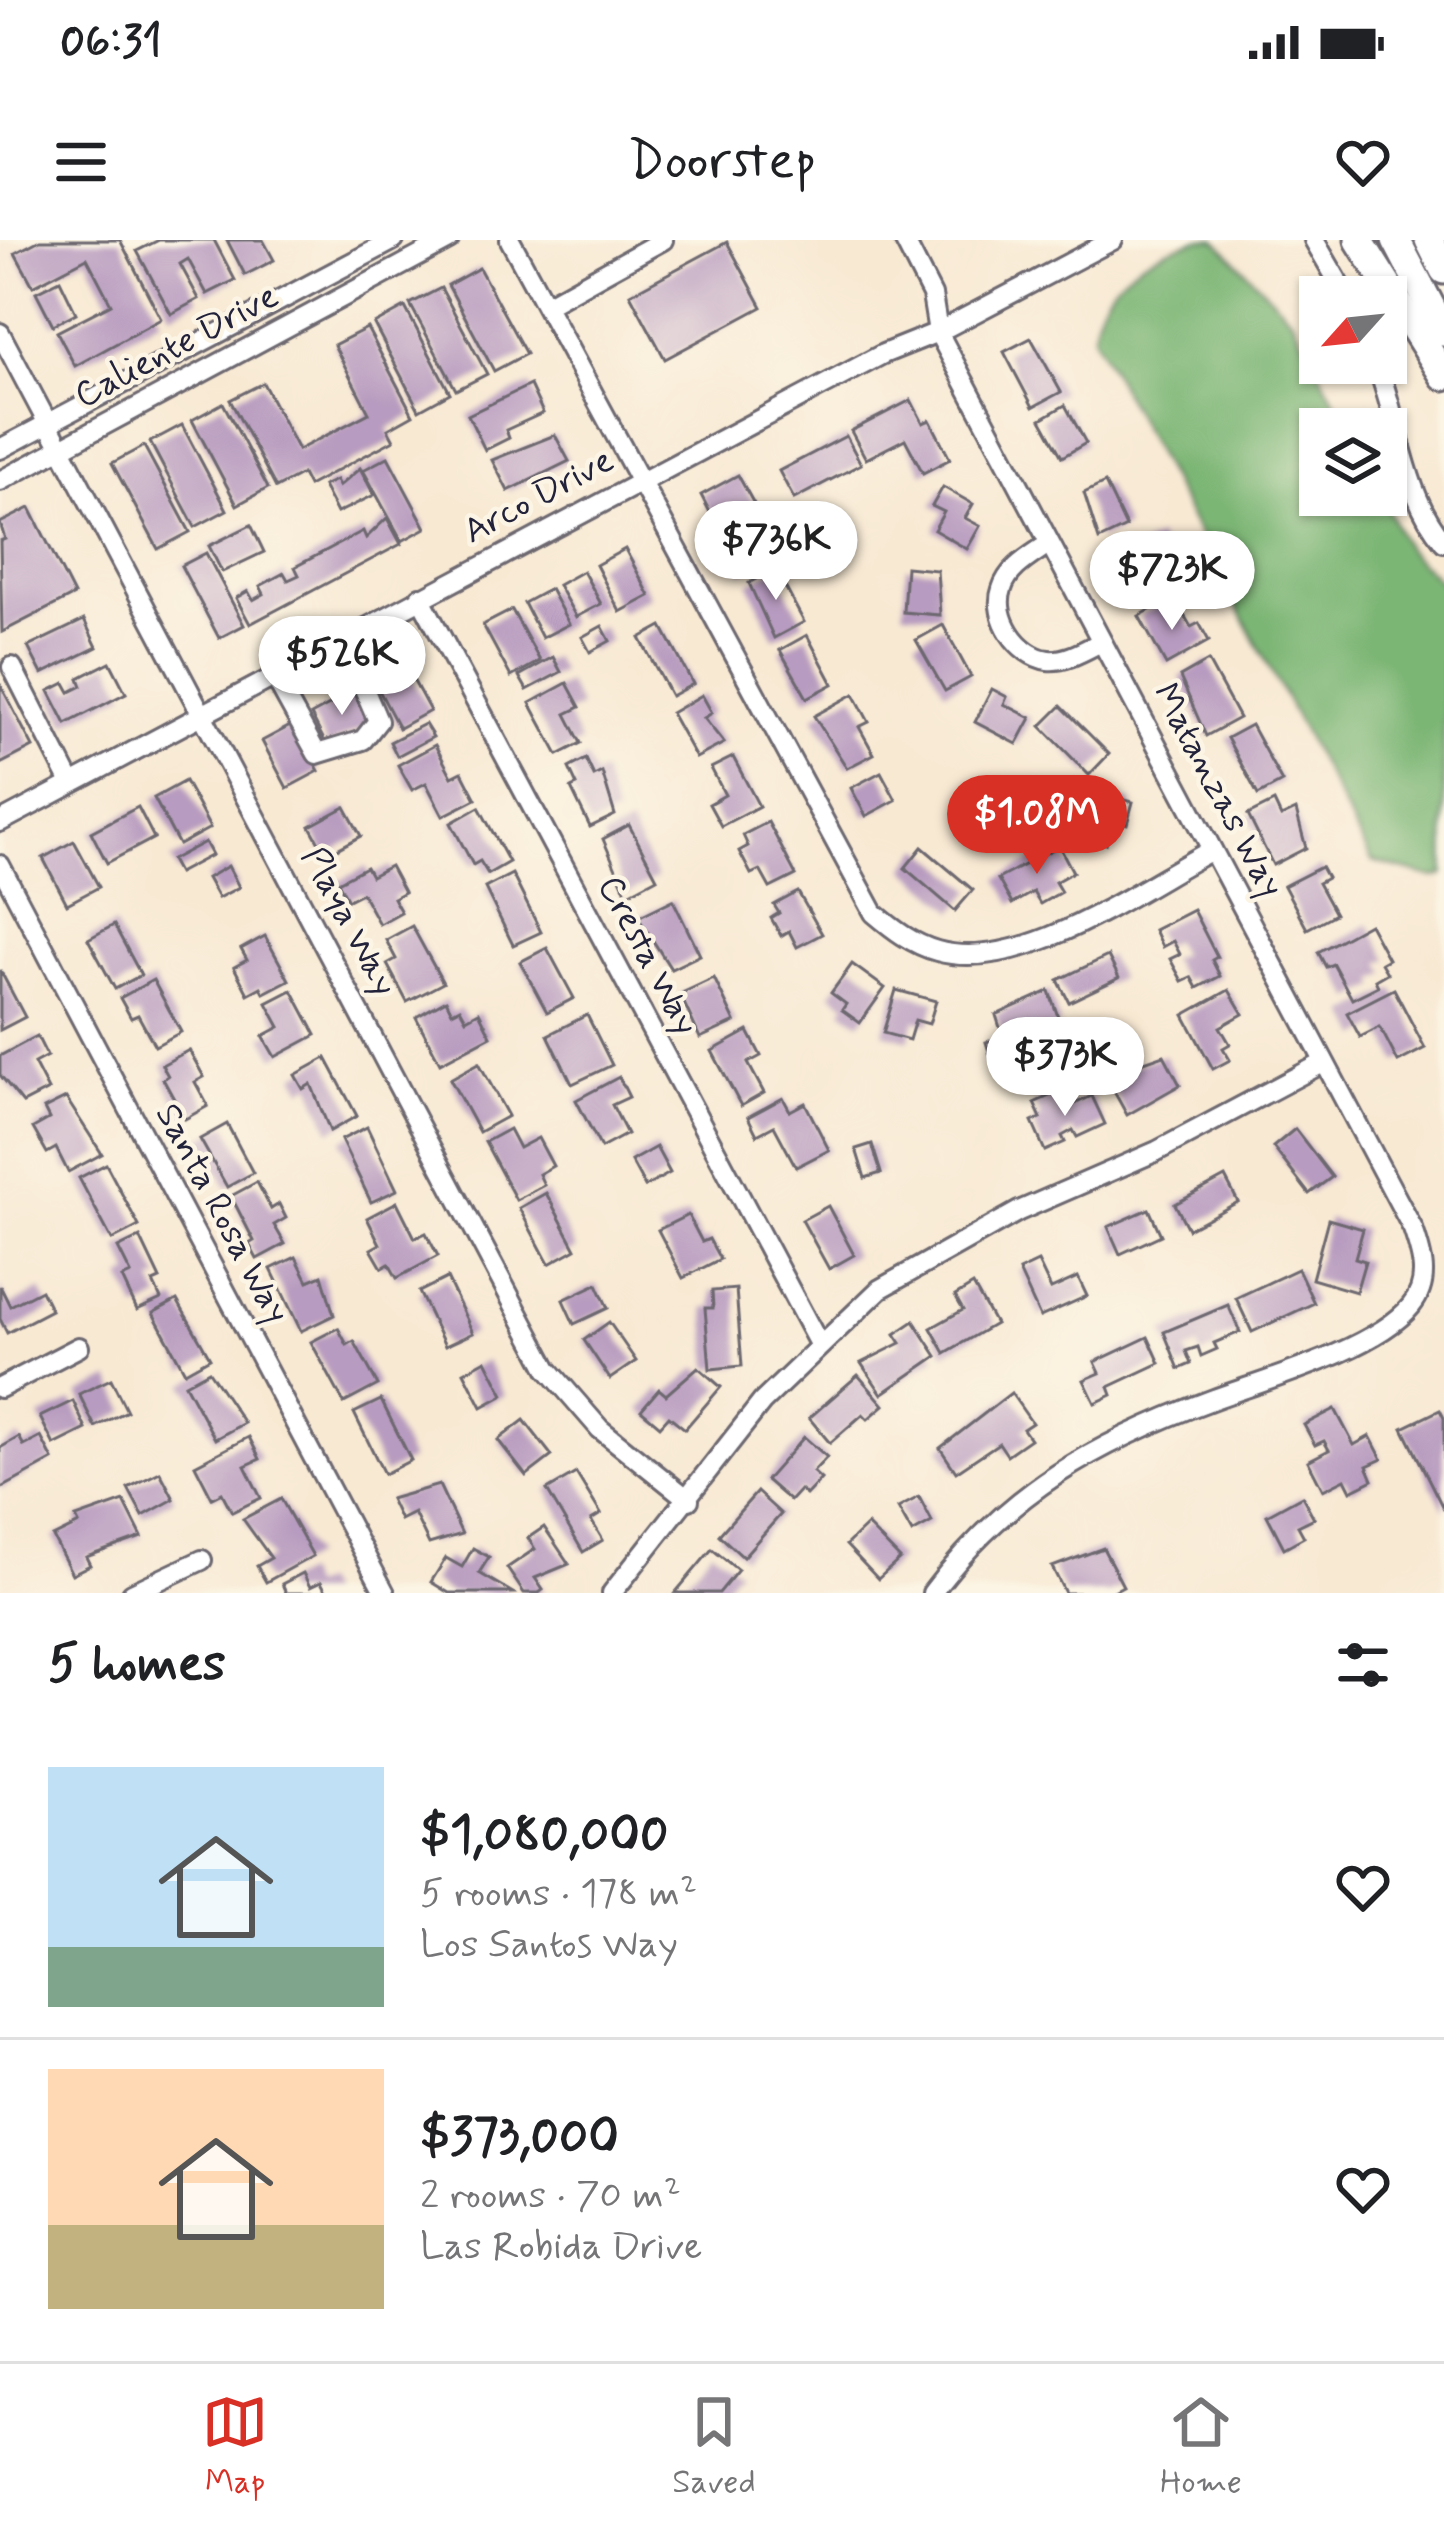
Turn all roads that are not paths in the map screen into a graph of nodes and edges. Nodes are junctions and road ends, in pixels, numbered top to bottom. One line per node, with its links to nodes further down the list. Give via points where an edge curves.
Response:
1 (394, 240): 12 (street, Caliente Drive)
2 (449, 240): 14 (street, Caliente Drive)
3 (511, 240): 15 (street)
4 (663, 240): 15 (street)
5 (904, 240): 16 (street, Matanzas Way, via 932,295)
6 (1113, 240): 16 (street, Arco Drive)
7 (1313, 240): 13 (street)
8 (1360, 240): 19 (highway)
9 (1396, 240): 17 (highway)
10 (1429, 240): 11 (highway)
11 (1444, 270)
12 (329, 275): 14 (street); 21 (street, Caliente Drive)
13 (1334, 276)
14 (340, 297): 22 (street, Caliente Drive)
15 (546, 305): 25 (street)
16 (938, 332): 25 (street, Arco Drive); 27 (street, Matanzas Way)
17 (1444, 332)
18 (0, 333): 21 (street, Playa Way)
19 (1444, 376)
20 (1384, 384): 26 (street, via 1414,496)
21 (48, 423): 22 (street, Playa Way); 23 (street, Caliente Drive)
22 (61, 447): 24 (street, Caliente Drive); 33 (street, Playa Way)
23 (0, 449)
24 (0, 481)
25 (640, 481): 28 (street, Arco Drive); 36 (street, via 852,882 904,937 939,952 1011,952)
26 (1444, 542)
27 (1048, 544): 30 (street, Matanzas Way); 30 (street, via 1014,568 1001,590 1012,637 1048,660)
28 (420, 597): 29 (street, Arco Drive); 39 (street, Cresta Way)
29 (342, 638): 32 (street, Arco Drive); 32 (street, via 378,721 363,740 317,754)
30 (1101, 642): 36 (street, Matanzas Way)
31 (12, 667): 34 (street)
32 (273, 674): 33 (street, Arco Drive)
33 (200, 712): 34 (street, Arco Drive); 42 (street, Playa Way, via 548,1369 600,1429)
34 (71, 783): 35 (street, Arco Drive)
35 (0, 822)
36 (1212, 850): 38 (street, Matanzas Way)
37 (0, 866): 45 (street, Santa Rosa Way)
38 (1324, 1063): 39 (street, via 939,1253 880,1289); 47 (street, Matanzas Way, via 1424,1259 1423,1285 1410,1308 1334,1355 1148,1425 1044,1479 994,1518)
39 (819, 1344): 42 (street, via 762,1402)
40 (79, 1347): 41 (street)
41 (0, 1388)
42 (689, 1500): 46 (street)
43 (202, 1560): 44 (street)
44 (133, 1593)
45 (385, 1593)
46 (612, 1593)
47 (932, 1593)

